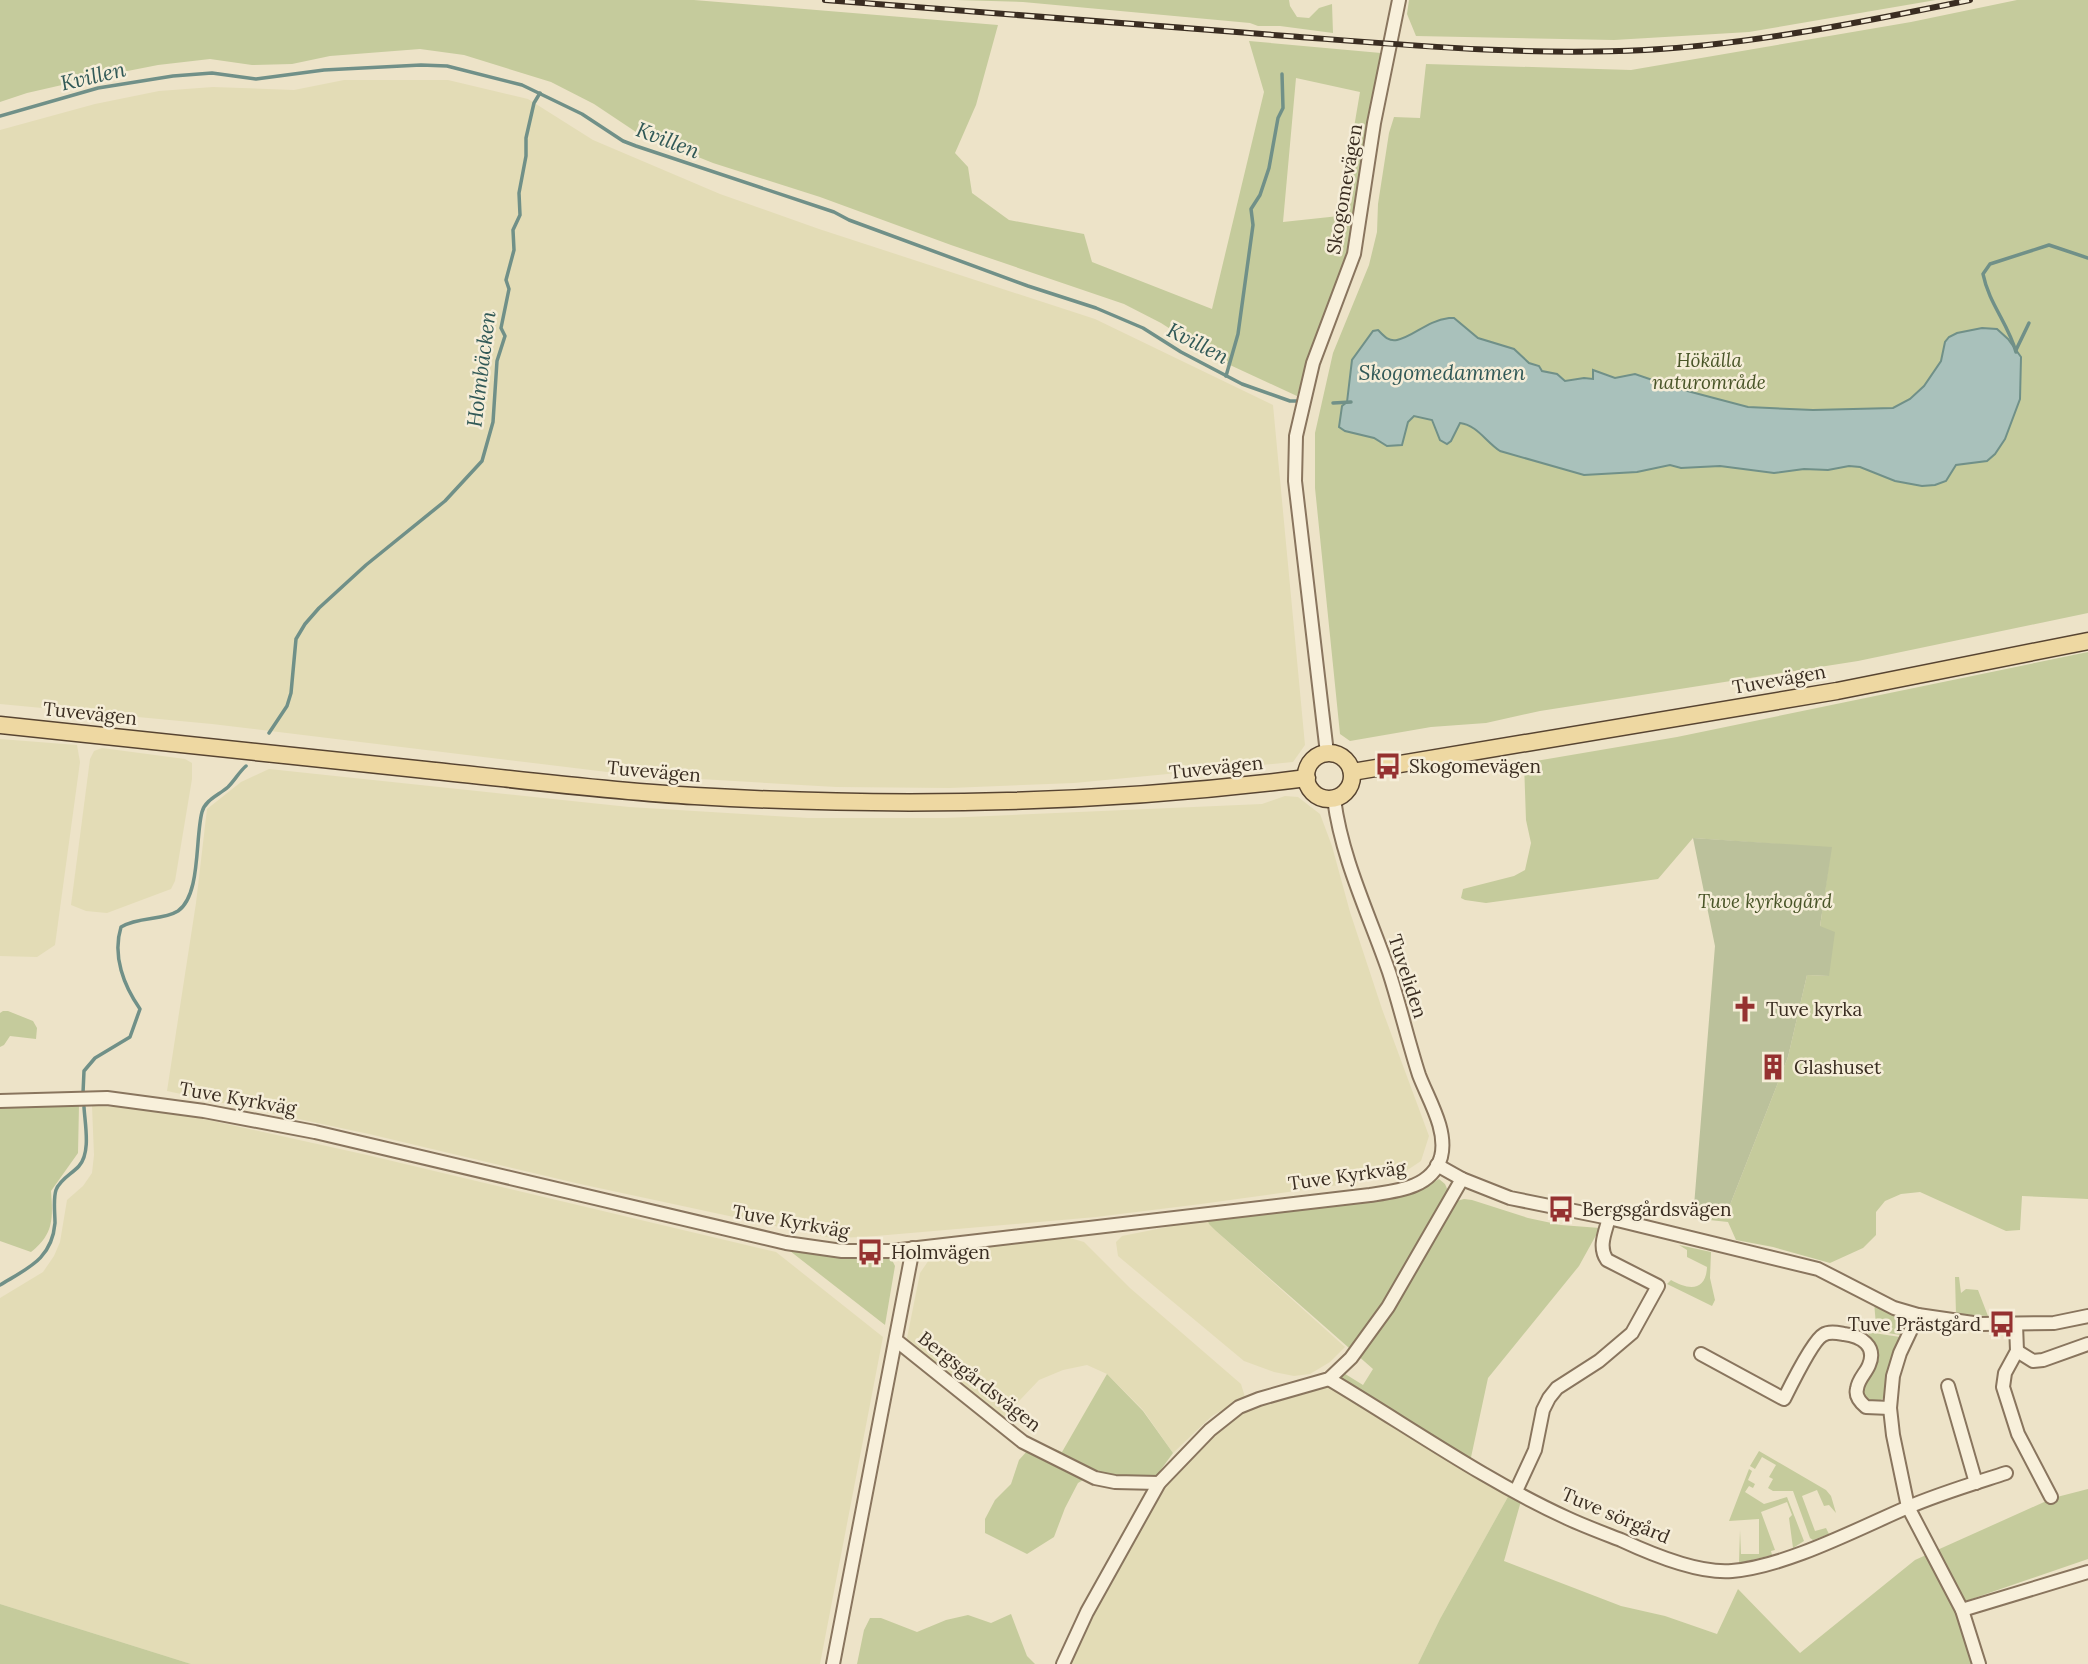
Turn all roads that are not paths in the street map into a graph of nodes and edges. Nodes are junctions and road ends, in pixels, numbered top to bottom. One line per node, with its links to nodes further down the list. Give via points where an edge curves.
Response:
1 (1399, 0): 4 (street, Skogomevägen, via 1354,254 1317,349 1294,452)
2 (2088, 641): 5 (main road, Tuvevägen, via 1837,691)
3 (0, 725): 6 (main road, Tuvevägen, via 744,799 982,803 1214,790)
4 (1327, 753): 5 (main road, via 1343,758); 6 (main road, via 1311,762)
5 (1352, 772): 7 (main road, via 1348,789)
6 (1307, 778): 7 (main road, via 1316,795)
7 (1334, 799): 9 (street, Tuveliden, via 1349,866 1390,974 1441,1134)
8 (0, 1101): 12 (street, Tuve Kyrkväg, via 107,1097 182,1107 325,1135 786,1243 842,1251)
9 (1437, 1165): 10 (street); 12 (street, Tuve Kyrkväg, via 1420,1183 1393,1192)
10 (1462, 1179): 11 (street, via 1510,1198); 20 (street, via 1388,1307 1351,1358)
11 (1609, 1219): 13 (street, via 1818,1269 1894,1308); 26 (street, via 1604,1256 1658,1286 1632,1333 1549,1398 1535,1450)
12 (913, 1248): 16 (street)
13 (1918, 1315): 15 (street); 22 (street, via 1893,1376)
14 (2088, 1317): 15 (street)
15 (2016, 1324): 18 (street)
16 (897, 1341): 24 (street, Bergsgårdsvägen, via 1023,1443 1095,1478); 31 (street)
17 (2088, 1344): 18 (street, via 2033,1361)
18 (2017, 1351): 27 (street, via 2003,1387 2018,1434)
19 (1701, 1354): 22 (street, via 1784,1399 1823,1335 1856,1335 1872,1354 1857,1397 1866,1407)
20 (1329, 1379): 24 (street, via 1239,1407 1210,1430); 26 (street, Tuve sörgård)
21 (1948, 1386): 25 (street)
22 (1890, 1408): 28 (street)
23 (2006, 1473): 25 (street, Tuve sörgård)
24 (1160, 1483): 32 (street)
25 (1976, 1483): 28 (street, Tuve sörgård)
26 (1516, 1491): 28 (street, Tuve sörgård, via 1644,1551 1696,1567 1730,1571 1806,1550)
27 (2052, 1497)
28 (1908, 1507): 30 (street)
29 (2088, 1572): 30 (street)
30 (1962, 1610): 33 (street)
31 (833, 1664)
32 (1063, 1664)
33 (1979, 1664)

